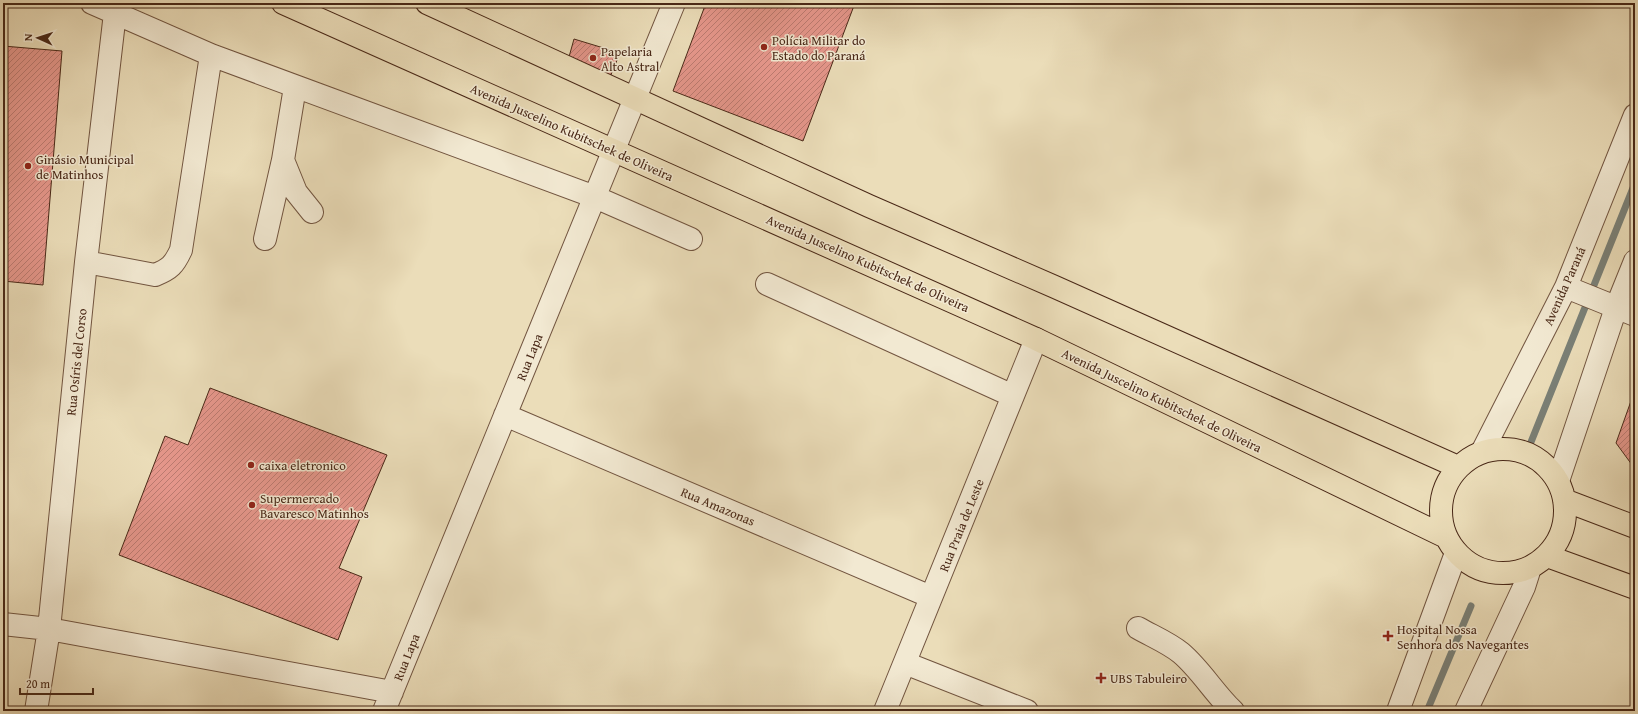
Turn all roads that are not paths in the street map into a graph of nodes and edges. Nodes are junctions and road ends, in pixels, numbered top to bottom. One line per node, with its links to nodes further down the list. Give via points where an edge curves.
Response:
1 (92, 3): 5 (street)
2 (283, 3): 10 (main road, Avenida Juscelino Kubitschek de Oliveira)
3 (427, 3): 8 (main road)
4 (674, 3): 8 (street, Rua Lapa)
5 (115, 13): 6 (street); 17 (street, Rua Osíris del Corso)
6 (211, 55): 7 (street); 17 (street, via 180,250 175,263 166,271 155,275)
7 (296, 87): 11 (street); 12 (street)
8 (635, 98): 10 (street, Rua Lapa); 25 (main road, via 868,206)
9 (1635, 115): 19 (street, Avenida Paraná)
10 (613, 150): 12 (street, Rua Lapa); 21 (main road, Avenida Juscelino Kubitschek de Oliveira)
11 (283, 160): 13 (street, via 296,192); 14 (street)
12 (595, 197): 15 (street); 23 (street, Rua Lapa)
13 (312, 212)
14 (265, 239)
15 (691, 239)
16 (1635, 261): 20 (street)
17 (86, 262): 34 (street, Rua Osíris del Corso)
18 (767, 284): 22 (street)
19 (1566, 287): 20 (street); 24 (street, Avenida Paraná)
20 (1626, 311): 26 (street)
21 (1036, 339): 22 (street, Rua Praia de Leste); 28 (main road, Avenida Juscelino Kubitschek de Oliveira)
22 (1013, 396): 31 (street, Rua Praia de Leste)
23 (505, 415): 31 (street, Rua Amazonas); 36 (street, Rua Lapa)
24 (1482, 452): 25 (main road, via 1467,458); 26 (main road, via 1511,449 1525,453 1543,464)
25 (1458, 468): 28 (main road, via 1448,483 1441,501 1441,519)
26 (1561, 491): 27 (main road); 29 (main road, via 1564,520 1559,540)
27 (1635, 527)
28 (1451, 545): 29 (main road, via 1472,566 1491,573 1511,574); 41 (street)
29 (1539, 562): 30 (main road); 42 (street, via 1524,587)
30 (1635, 588)
31 (931, 596): 35 (street, Rua Praia de Leste)
32 (3, 624): 34 (street)
33 (1138, 628): 40 (street, via 1181,652)
34 (49, 629): 36 (street); 37 (street, Rua Osíris del Corso)
35 (904, 662): 38 (street, Rua Praia de Leste); 39 (street)
36 (388, 701)
37 (36, 711)
38 (885, 711)
39 (1027, 711)
40 (1233, 711)
41 (1398, 711)
42 (1466, 711)

